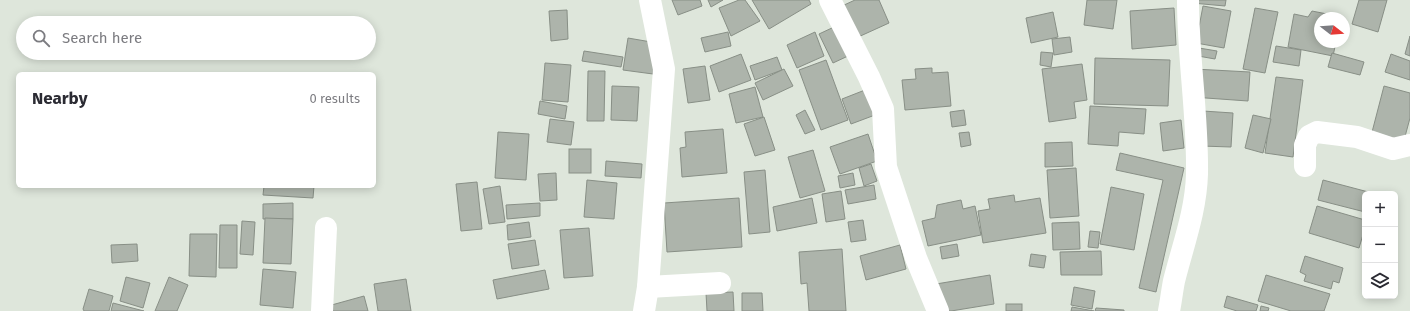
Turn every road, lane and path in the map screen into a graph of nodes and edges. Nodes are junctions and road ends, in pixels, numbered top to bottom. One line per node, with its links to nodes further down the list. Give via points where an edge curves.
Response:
1 (650, 0): 8 (street, via 664,69)
2 (830, 0): 11 (street, via 883,109 886,167 916,258)
3 (1188, 0): 12 (street, via 1197,175 1193,214 1174,282)
4 (1410, 145): 5 (street, via 1393,149 1357,137 1317,132 1309,136 1305,146)
5 (1305, 166)
6 (326, 228): 9 (street)
7 (720, 283): 8 (street)
8 (648, 287): 10 (street)
9 (322, 311)
10 (644, 311)
11 (938, 311)
12 (1169, 311)

